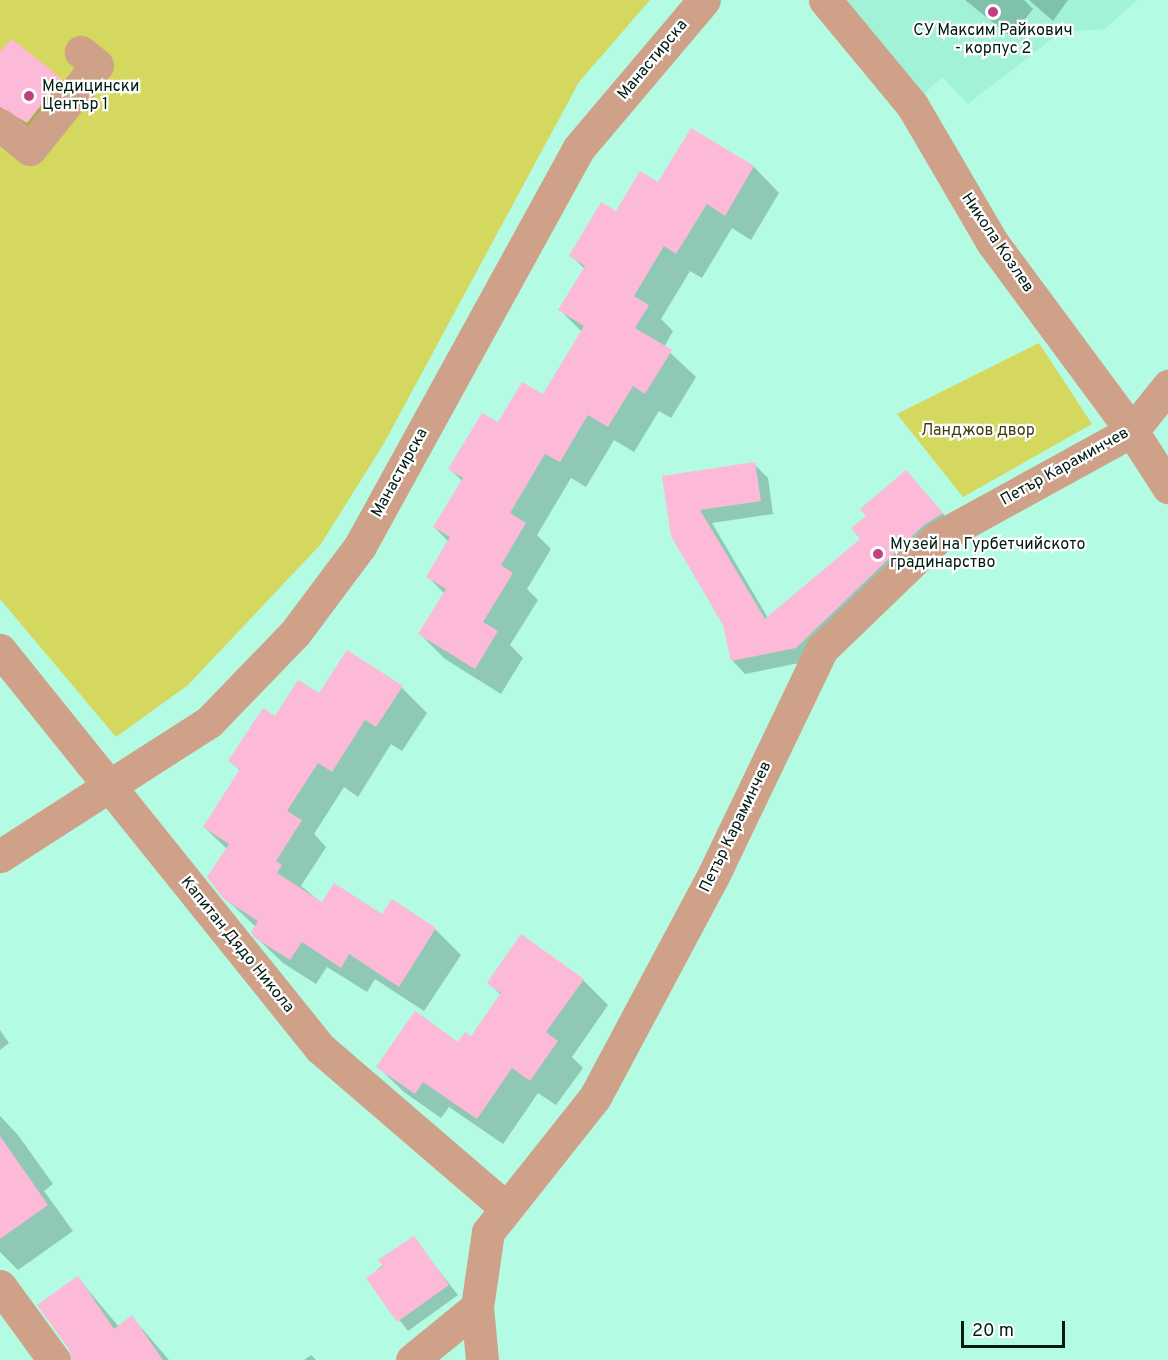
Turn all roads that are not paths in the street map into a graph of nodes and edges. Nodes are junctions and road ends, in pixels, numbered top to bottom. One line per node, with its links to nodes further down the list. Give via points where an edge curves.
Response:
1 (704, 0): 9 (street, Манастирска, via 578,148 360,546 295,633 209,723)
2 (825, 0): 6 (street, Никола Козлев, via 912,105 993,242)
3 (81, 52): 4 (street, via 97,65 30,148)
4 (0, 125)
5 (1168, 386): 6 (street, Петър Караминчев)
6 (1132, 431): 7 (street, Никола Козлев); 11 (street, Петър Караминчев, via 938,538 822,649 714,874 595,1097)
7 (1168, 488)
8 (0, 650): 9 (street, Капитан Дядо Никола)
9 (111, 787): 10 (street, Манастирска); 11 (street, Капитан Дядо Никола, via 320,1048)
10 (0, 856)
11 (506, 1208): 13 (street, Петър Караминчев, via 488,1232)
12 (0, 1286): 14 (street)
13 (477, 1307): 15 (street); 16 (street, Петър Караминчев)
14 (54, 1360)
15 (412, 1360)
16 (482, 1360)

